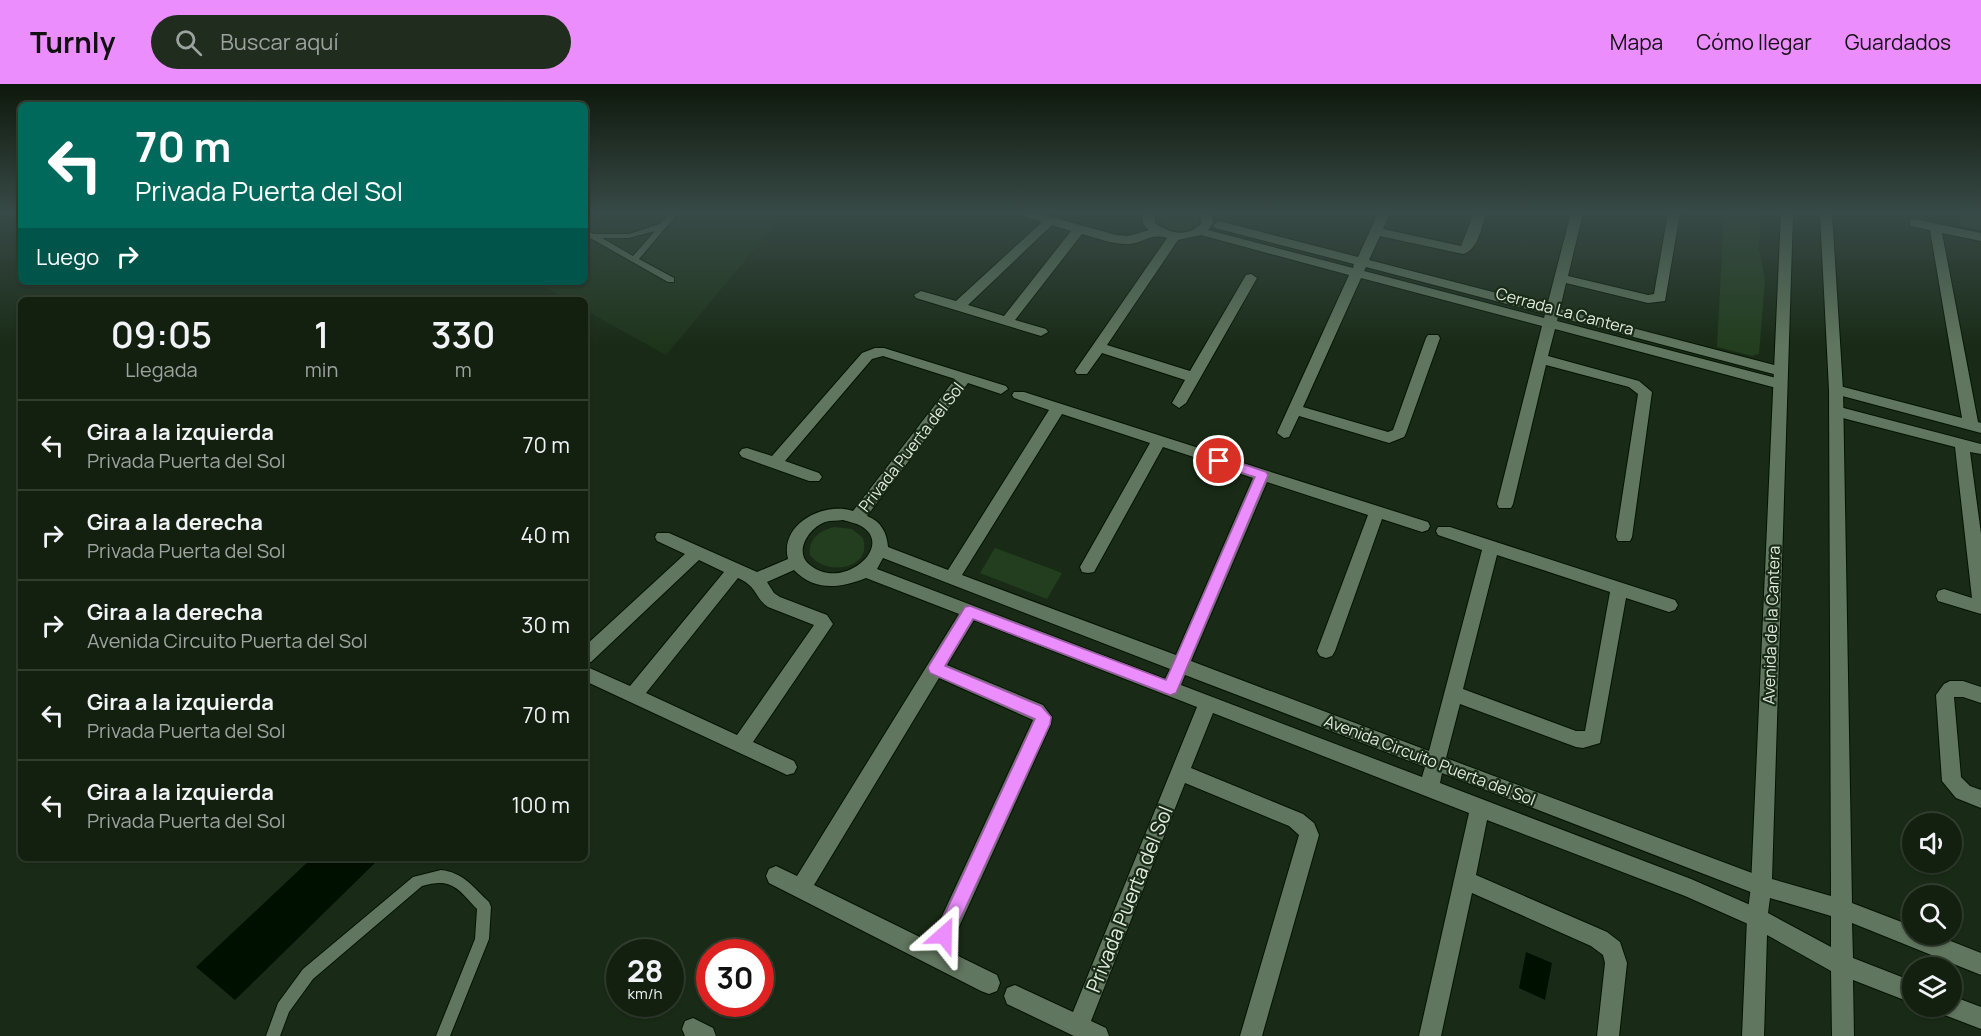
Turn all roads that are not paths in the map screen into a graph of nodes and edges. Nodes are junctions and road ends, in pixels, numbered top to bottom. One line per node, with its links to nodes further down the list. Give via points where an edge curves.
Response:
1 (632, 257): 12 (lane)
2 (1011, 257): 18 (street)
3 (1057, 257): 20 (street)
4 (1160, 257): 23 (street)
5 (1323, 257): 13 (street, Cerrada La Cantera)
6 (1364, 257): 13 (street)
7 (1566, 257): 15 (street)
8 (1667, 257): 15 (street, via 1660,298 1648,299)
9 (1785, 257): 28 (street, Avenida de la Cantera)
10 (1829, 257): 30 (street)
11 (1941, 257): 37 (street)
12 (635, 259): 16 (lane)
13 (1359, 268): 19 (street, Cerrada La Cantera); 35 (street)
14 (1251, 278): 27 (street)
15 (1561, 278): 19 (street)
16 (671, 280)
17 (921, 295): 18 (street)
18 (959, 306): 20 (street)
19 (1552, 318): 24 (street); 28 (street, Cerrada La Cantera)
20 (1007, 321): 21 (street)
21 (1041, 332)
22 (1433, 338): 35 (street, via 1395,437)
23 (1098, 347): 25 (street); 27 (street)
24 (1541, 359): 49 (street); 56 (street, via 1634,384 1645,392)
25 (1082, 371)
26 (965, 377): 29 (street, Privada Puerta del Sol); 46 (street, Privada Puerta del Sol, via 884,352 870,353); 51 (street, Privada Puerta del Sol)
27 (1193, 377): 32 (street)
28 (1781, 378): 91 (street, Avenida de la Cantera)
29 (1001, 389)
30 (1836, 390): 33 (street); 36 (street)
31 (1019, 395): 34 (street)
32 (1179, 403)
33 (1902, 407): 37 (street); 38 (street)
34 (1058, 408): 40 (street); 64 (street)
35 (1294, 409): 39 (street)
36 (1836, 411): 38 (street); 93 (street)
37 (1976, 427)
38 (1905, 429): 41 (street)
39 (1284, 433)
40 (1159, 441): 44 (street); 61 (street)
41 (1962, 444): 42 (street); 52 (street)
42 (1981, 449)
43 (747, 453): 46 (street)
44 (1203, 455)
45 (1219, 461): 47 (street)
46 (774, 463): 48 (street)
47 (1262, 475): 50 (street); 74 (street)
48 (814, 477)
49 (1505, 504)
50 (1377, 512): 53 (street); 72 (street)
51 (858, 516): 58 (street, via 877,530); 60 (street, via 830,515 806,526 794,546)
52 (1976, 523): 68 (street)
53 (1422, 526)
54 (1444, 531): 57 (street)
55 (663, 537): 59 (street)
56 (1624, 537)
57 (1491, 547): 66 (street); 78 (street)
58 (881, 551): 63 (street); 64 (street, Avenida Circuito Puerta del Sol)
59 (697, 552): 62 (street); 73 (street)
60 (798, 562): 63 (street, via 810,575 823,579 845,579); 65 (street)
61 (1088, 567)
62 (735, 569): 65 (street); 79 (street)
63 (865, 571): 71 (street, Avenida Circuito Puerta del Sol)
64 (951, 578): 74 (street, Avenida Circuito Puerta del Sol)
65 (757, 579): 82 (street, via 768,598 824,624)
66 (1619, 589): 69 (street); 78 (street, via 1593,737 1576,739)
67 (1944, 596): 70 (street)
68 (1981, 600)
69 (1669, 605)
70 (1981, 607)
71 (970, 611): 75 (street); 77 (street, Avenida Circuito Puerta del Sol)
72 (1326, 651)
73 (588, 654)
74 (1180, 665): 77 (street); 83 (street, Avenida Circuito Puerta del Sol)
75 (935, 668): 92 (street); 95 (street, via 1043,717)
76 (588, 674): 79 (street)
77 (1170, 688): 81 (street, Avenida Circuito Puerta del Sol)
78 (1452, 693): 83 (street)
79 (633, 695): 82 (street)
80 (1981, 695): 87 (street, via 1956,688 1946,695 1952,781 1963,792)
81 (1208, 703): 85 (street, Privada Puerta del Sol); 86 (street, Avenida Circuito Puerta del Sol)
82 (741, 745): 84 (street)
83 (1434, 762): 86 (street); 91 (street, Avenida Circuito Puerta del Sol)
84 (787, 766)
85 (1180, 772): 103 (street, Privada Puerta del Sol); 106 (street, via 1296,820 1309,835)
86 (1429, 788): 88 (street, Avenida Circuito Puerta del Sol)
87 (1981, 799)
88 (1480, 808): 90 (street); 94 (street, Avenida Circuito Puerta del Sol)
89 (776, 876): 92 (street)
90 (1464, 880): 107 (street); 108 (street, via 1599,939 1612,949 1616,963)
91 (1761, 886): 93 (street, Avenida Circuito Puerta del Sol); 94 (street, Avenida de la Cantera)
92 (801, 888): 95 (street)
93 (1842, 909): 96 (street, Avenida Circuito Puerta del Sol); 97 (street)
94 (1757, 918): 97 (street, Avenida Circuito Puerta del Sol); 109 (street, Avenida de la Cantera)
95 (934, 956): 98 (street)
96 (1981, 964)
97 (1842, 965): 99 (street, Avenida Circuito Puerta del Sol); 110 (street)
98 (989, 983)
99 (1902, 988)
100 (1015, 996): 103 (street, Privada Puerta del Sol)
101 (1962, 1011): 102 (street)
102 (1981, 1018)
103 (1088, 1031)
104 (273, 1036): 105 (lane, via 283,1008 308,974 418,880 436,875 454,877 484,907 482,939)
105 (443, 1036)
106 (1251, 1036)
107 (1430, 1036)
108 (1608, 1036)
109 (1753, 1036)
110 (1843, 1036)

